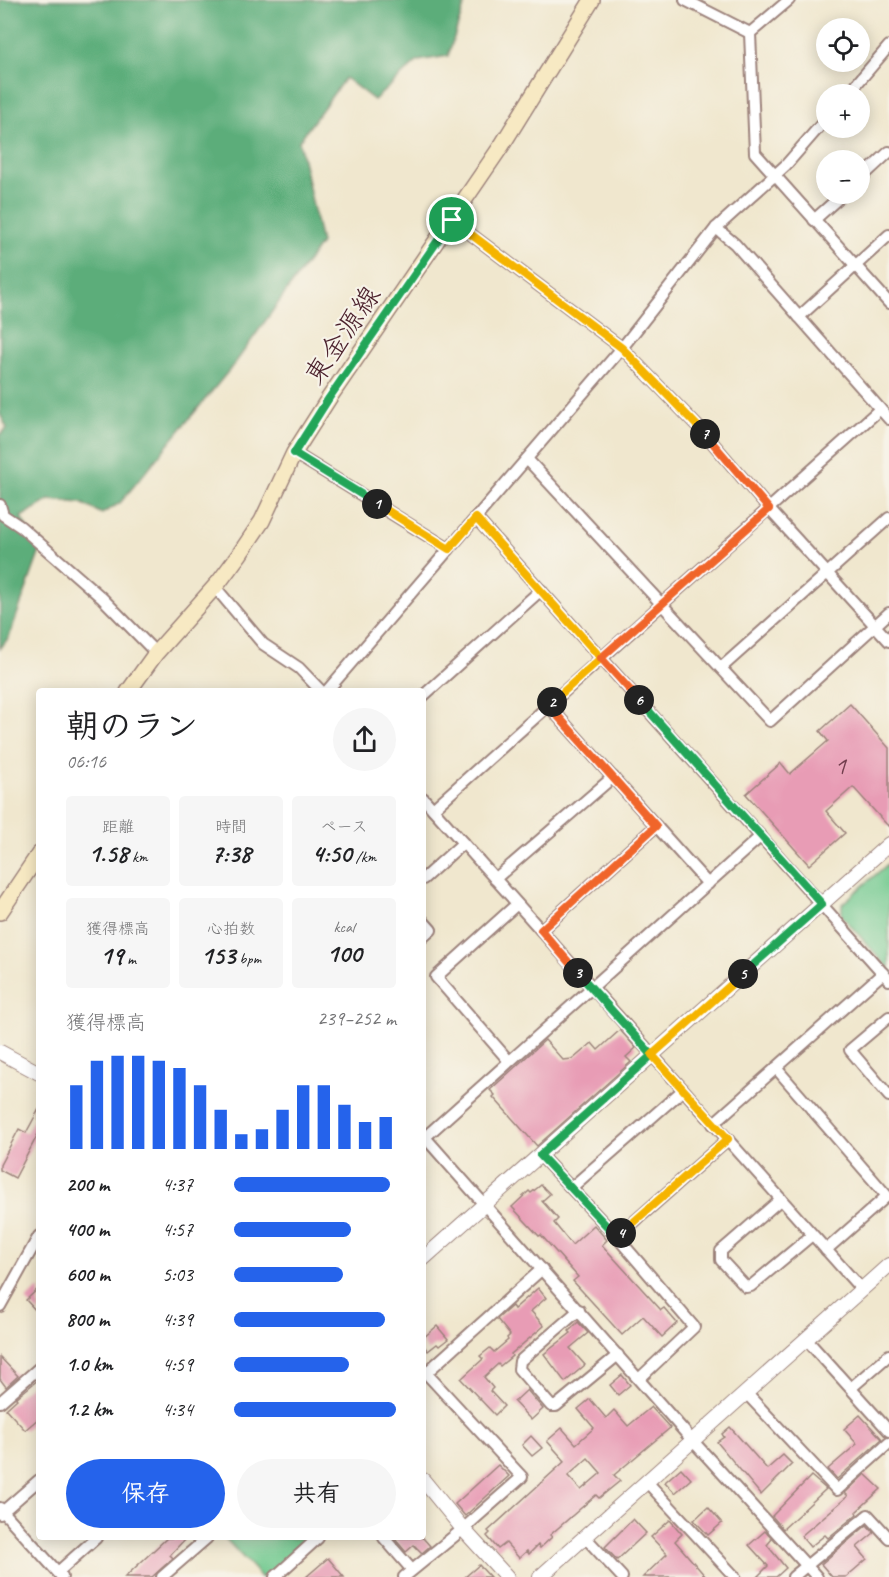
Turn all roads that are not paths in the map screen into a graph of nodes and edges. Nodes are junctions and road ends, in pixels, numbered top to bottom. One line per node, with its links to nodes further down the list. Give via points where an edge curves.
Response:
1 (592, 0): 12 (main road, 東金源線)
2 (685, 0): 4 (street)
3 (789, 0): 4 (street)
4 (750, 33): 10 (street, via 754,153)
5 (889, 46): 6 (street)
6 (857, 84)
7 (816, 130): 10 (street)
8 (889, 152): 9 (street)
9 (870, 170)
10 (774, 176): 13 (street); 14 (street)
11 (832, 204): 13 (street)
12 (452, 220): 19 (street); 22 (main road, 東金源線)
13 (814, 220): 16 (street)
14 (716, 228): 18 (street); 19 (street)
15 (889, 235): 16 (street)
16 (855, 266): 17 (street); 18 (street)
17 (889, 303)
18 (799, 317): 20 (street)
19 (622, 348): 23 (street); 25 (street, via 705,434)
20 (880, 409): 21 (street); 25 (street)
21 (889, 419)
22 (294, 453): 28 (street); 30 (main road, 東金源線, via 262,520)
23 (527, 459): 26 (street); 32 (street)
24 (0, 505): 36 (street, via 3,515 102,598)
25 (769, 509): 29 (street); 32 (street)
26 (476, 518): 28 (street); 31 (street)
27 (889, 518): 29 (street)
28 (449, 549): 41 (street)
29 (828, 573): 34 (street); 38 (street)
30 (215, 586): 36 (main road, 東金源線); 40 (street, via 263,644 299,668)
31 (541, 590): 37 (street); 42 (street)
32 (662, 604): 37 (street); 38 (street)
33 (889, 613): 34 (street)
34 (875, 625): 35 (street); 38 (street, via 770,722)
35 (889, 641)
36 (156, 653): 39 (main road, 東金源線)
37 (601, 658): 43 (street); 48 (street)
38 (721, 669)
39 (131, 688)
40 (320, 688)
41 (327, 688)
42 (426, 693)
43 (548, 705): 44 (street); 46 (street)
44 (613, 777): 47 (street); 53 (street)
45 (426, 801): 46 (street)
46 (433, 809): 49 (street)
47 (656, 826): 54 (street); 58 (street)
48 (761, 836): 54 (street); 56 (street)
49 (463, 843): 52 (street); 53 (street)
50 (889, 844): 56 (street)
51 (36, 858): 57 (main road)
52 (426, 876)
53 (495, 879): 55 (street)
54 (708, 884): 60 (street)
55 (517, 904): 58 (street); 64 (street, via 436,977)
56 (822, 904): 59 (street); 63 (street)
57 (0, 912)
58 (541, 930): 60 (street)
59 (886, 976): 65 (street)
60 (591, 987): 63 (street); 64 (street)
61 (889, 1017): 68 (street, via 850,1050)
62 (0, 1052): 66 (street)
63 (652, 1055): 67 (street); 73 (street)
64 (509, 1061): 70 (street)
65 (776, 1068): 69 (street); 80 (street, via 887,1196)
66 (36, 1071)
67 (683, 1090): 69 (street); 74 (street)
68 (889, 1096)
69 (713, 1124): 72 (street)
70 (426, 1135)
71 (426, 1139): 76 (street)
72 (728, 1139): 75 (street); 78 (street)
73 (540, 1155): 74 (street); 76 (street)
74 (571, 1188): 78 (street)
75 (781, 1199): 77 (street); 77 (street, via 721,1251 721,1260 746,1287 751,1287)
76 (485, 1204): 81 (street); 83 (street)
77 (812, 1235): 80 (street)
78 (617, 1237): 91 (street, via 694,1328)
79 (36, 1241): 85 (street)
80 (826, 1250): 84 (street)
81 (426, 1256)
82 (889, 1265): 84 (street)
83 (542, 1269): 86 (street); 102 (street, via 426,1373 522,1477)
84 (862, 1290): 87 (street)
85 (0, 1306)
86 (579, 1310): 88 (street); 88 (street, via 520,1361 519,1369 551,1406 556,1406)
87 (806, 1340): 92 (street); 93 (street)
88 (618, 1355): 91 (street)
89 (889, 1355): 92 (street)
90 (36, 1371): 94 (street)
91 (639, 1379): 96 (street)
92 (851, 1388): 95 (street)
93 (747, 1394): 96 (street); 97 (street, via 837,1490)
94 (0, 1402)
95 (889, 1431)
96 (692, 1440): 99 (street); 109 (street)
97 (889, 1443)
98 (36, 1482): 101 (street)
99 (648, 1483): 103 (street); 117 (street)
100 (426, 1484): 102 (street)
101 (1, 1511): 111 (street)
102 (463, 1529): 110 (street); 114 (street)
103 (586, 1538): 115 (street); 116 (street)
104 (889, 1538): 109 (street, via 868,1515)
105 (94, 1540): 111 (street)
106 (205, 1540): 112 (street)
107 (316, 1540): 113 (street)
108 (385, 1540): 110 (street)
109 (808, 1566): 118 (street); 119 (street)
110 (408, 1573)
111 (60, 1574)
112 (162, 1577)
113 (275, 1577)
114 (507, 1577)
115 (540, 1577)
116 (622, 1577)
117 (735, 1577)
118 (793, 1577)
119 (818, 1577)

